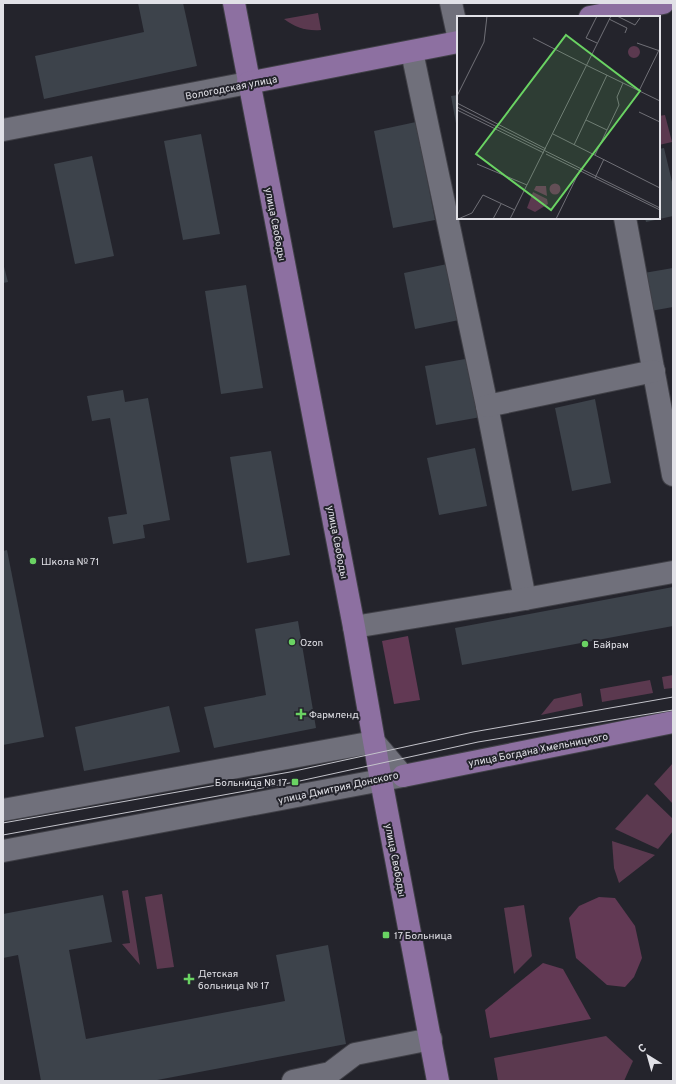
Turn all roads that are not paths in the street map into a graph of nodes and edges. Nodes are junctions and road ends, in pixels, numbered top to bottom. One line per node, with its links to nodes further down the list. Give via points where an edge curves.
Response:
1 (234, 3): 8 (main road, улица Свободы)
2 (451, 3): 5 (street)
3 (663, 3): 4 (main road)
4 (595, 16)
5 (457, 30)
6 (457, 42): 7 (main road, Вологодская улица)
7 (412, 52): 8 (main road, Вологодская улица); 12 (street)
8 (248, 83): 9 (street, Вологодская улица); 16 (main road, улица Свободы)
9 (3, 130)
10 (625, 219): 11 (street)
11 (654, 371): 12 (street); 13 (street)
12 (488, 406): 15 (street)
13 (673, 475)
14 (673, 572): 15 (street)
15 (525, 600): 16 (street)
16 (354, 628): 18 (main road, улица Свободы)
17 (673, 722): 19 (main road, улица Богдана Хмельницкого)
18 (374, 742): 19 (street, улица Дмитрия Донского); 20 (main road, улица Свободы); 21 (street)
19 (403, 776): 20 (street, улица Дмитрия Донского)
20 (381, 781): 22 (street, улица Дмитрия Донского); 23 (main road, улица Свободы)
21 (3, 810)
22 (3, 851)
23 (431, 1039): 24 (street, via 355,1054 330,1073); 25 (main road, улица Свободы)
24 (293, 1081)
25 (438, 1081)

